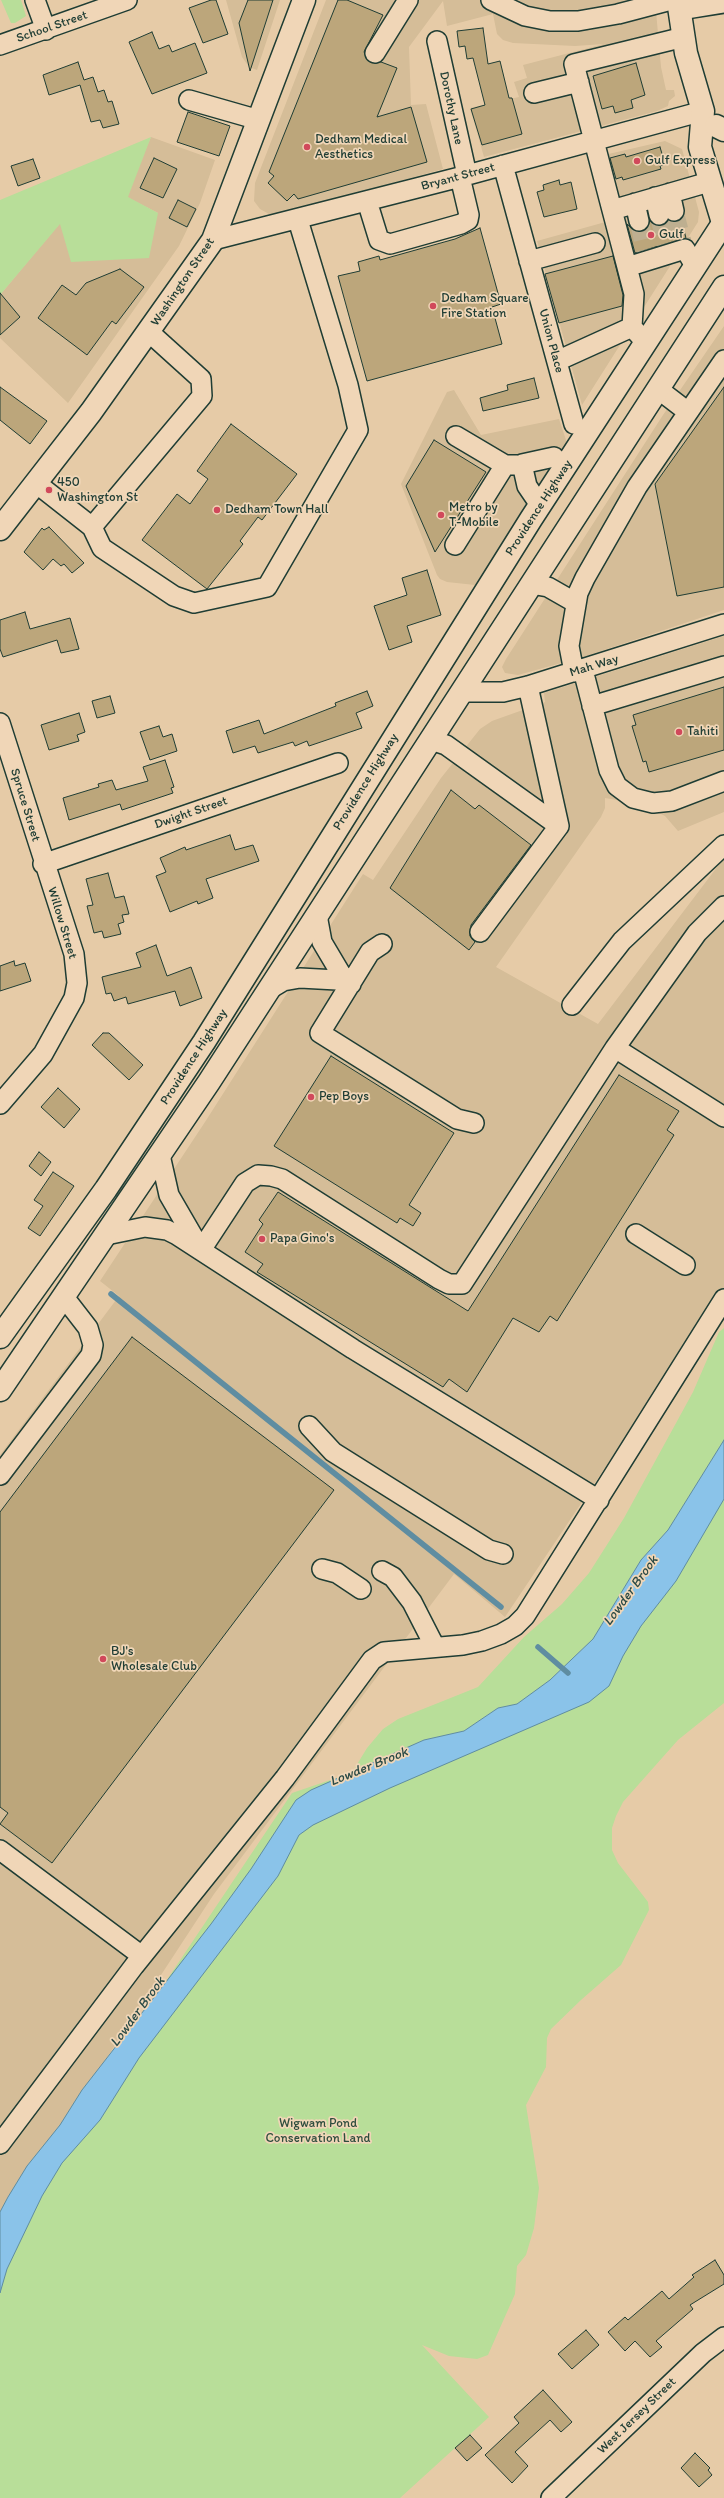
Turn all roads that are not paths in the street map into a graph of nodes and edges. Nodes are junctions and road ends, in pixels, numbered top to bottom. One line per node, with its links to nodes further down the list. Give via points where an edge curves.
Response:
1 (35, 0): 8 (street)
2 (127, 0): 8 (street, School Street)
3 (304, 0): 16 (main road, Washington Street)
4 (408, 0): 12 (street)
5 (491, 0): 6 (street, via 525,16 550,21 578,21)
6 (676, 3): 7 (street); 9 (main road)
7 (724, 3)
8 (46, 30): 10 (street, School Street)
9 (684, 37): 13 (street, via 574,64); 17 (main road, via 692,77)
10 (2, 39)
11 (437, 41): 20 (street, Dorothy Lane)
12 (375, 53)
13 (579, 82): 14 (street); 18 (street)
14 (534, 93)
15 (189, 100): 16 (street)
16 (259, 120): 26 (main road, Washington Street)
17 (717, 126): 18 (street, Bryant Street); 21 (main road, via 700,147)
18 (594, 141): 19 (street, Bryant Street); 23 (street)
19 (503, 165): 20 (street, Bryant Street); 29 (street, Union Place)
20 (463, 176): 22 (street, Bryant Street); 22 (street, Dorothy Lane, via 468,220 390,244 379,240)
21 (709, 182): 23 (street, via 665,204 637,212); 25 (main road)
22 (367, 201): 24 (street, Bryant Street)
23 (612, 210): 30 (street)
24 (298, 220): 26 (street, Bryant Street); 44 (street, via 346,378 358,430 267,587 194,603 187,601 174,596 102,548)
25 (724, 224): 28 (main road, Providence Highway)
26 (213, 240): 32 (main road, Washington Street)
27 (595, 243): 29 (street)
28 (680, 251): 30 (street, via 648,256); 33 (main road, Providence Highway)
29 (529, 261): 34 (street, Union Place)
30 (627, 267): 33 (street, via 634,294)
31 (724, 287): 36 (main road, Providence Highway)
32 (149, 332): 42 (main road, Washington Street); 44 (street, via 201,379 202,396)
33 (639, 334): 34 (street); 43 (main road, Providence Highway)
34 (557, 360): 38 (street, Union Place)
35 (724, 360): 37 (street)
36 (658, 389): 37 (street); 47 (main road, Providence Highway)
37 (688, 412): 48 (street, via 625,507 585,578)
38 (574, 424)
39 (456, 436): 41 (street)
40 (554, 457): 41 (street)
41 (514, 465): 43 (street); 46 (street)
42 (36, 483): 44 (street); 45 (main road, Washington Street)
43 (540, 505): 80 (main road, Providence Highway, via 204,1042 110,1183)
44 (92, 527)
45 (0, 529)
46 (455, 545)
47 (531, 584): 48 (street, via 548,587); 53 (main road, Providence Highway)
48 (576, 603): 51 (street, via 569,646)
49 (724, 624): 51 (street, Mah Way)
50 (724, 666): 54 (street)
51 (579, 671): 52 (street, Mah Way); 54 (street)
52 (528, 686): 53 (street, Mah Way, via 503,692); 59 (street)
53 (461, 692): 56 (main road, Providence Highway)
54 (592, 706): 58 (street, via 609,770 617,786 633,798 653,803 672,801)
55 (0, 722): 61 (street, Spruce Street)
56 (431, 740): 59 (street, via 446,745); 63 (main road, Providence Highway)
57 (338, 763): 61 (street, Dwight Street)
58 (724, 781)
59 (559, 826): 64 (street)
60 (724, 846): 68 (street, via 622,941)
61 (43, 864): 70 (street, Willow Street, via 74,954 77,983 74,998 43,1054)
62 (724, 906): 69 (street, via 697,933)
63 (317, 915): 66 (street, via 322,942 340,974); 67 (main road, Providence Highway)
64 (480, 932)
65 (382, 944): 66 (street, via 370,952)
66 (351, 984): 67 (street, via 330,979 300,978 283,981); 72 (street, via 320,1033 457,1119)
67 (268, 990): 73 (main road, Providence Highway)
68 (572, 1005)
69 (615, 1048): 71 (street); 76 (street, via 462,1284 449,1284 439,1279 282,1179 271,1176 258,1176 245,1183)
70 (0, 1104)
71 (724, 1117)
72 (474, 1123)
73 (160, 1155): 75 (main road, Providence Highway); 76 (street, via 177,1212)
74 (636, 1234): 77 (street)
75 (106, 1235): 76 (street, via 134,1228 156,1227 177,1235); 78 (main road, Providence Highway)
76 (201, 1250): 84 (street, via 353,1349)
77 (685, 1266)
78 (64, 1297): 81 (main road, Providence Highway); 83 (street, via 88,1328 93,1345 91,1355)
79 (724, 1300): 84 (street)
80 (0, 1337)
81 (0, 1390)
82 (309, 1426): 85 (street, via 333,1452 489,1550)
83 (0, 1475)
84 (599, 1500): 89 (street, via 525,1616 515,1626 482,1641)
85 (503, 1554)
86 (322, 1569): 88 (street, via 337,1573)
87 (382, 1571): 89 (street, via 393,1577 412,1602)
88 (361, 1589)
89 (436, 1647): 91 (street, via 384,1652 372,1660 285,1778)
90 (0, 1850): 91 (street)
91 (142, 1956): 92 (street)
92 (0, 2144)
93 (724, 2337): 94 (street, West Jersey Street, via 703,2353)
94 (551, 2498)

